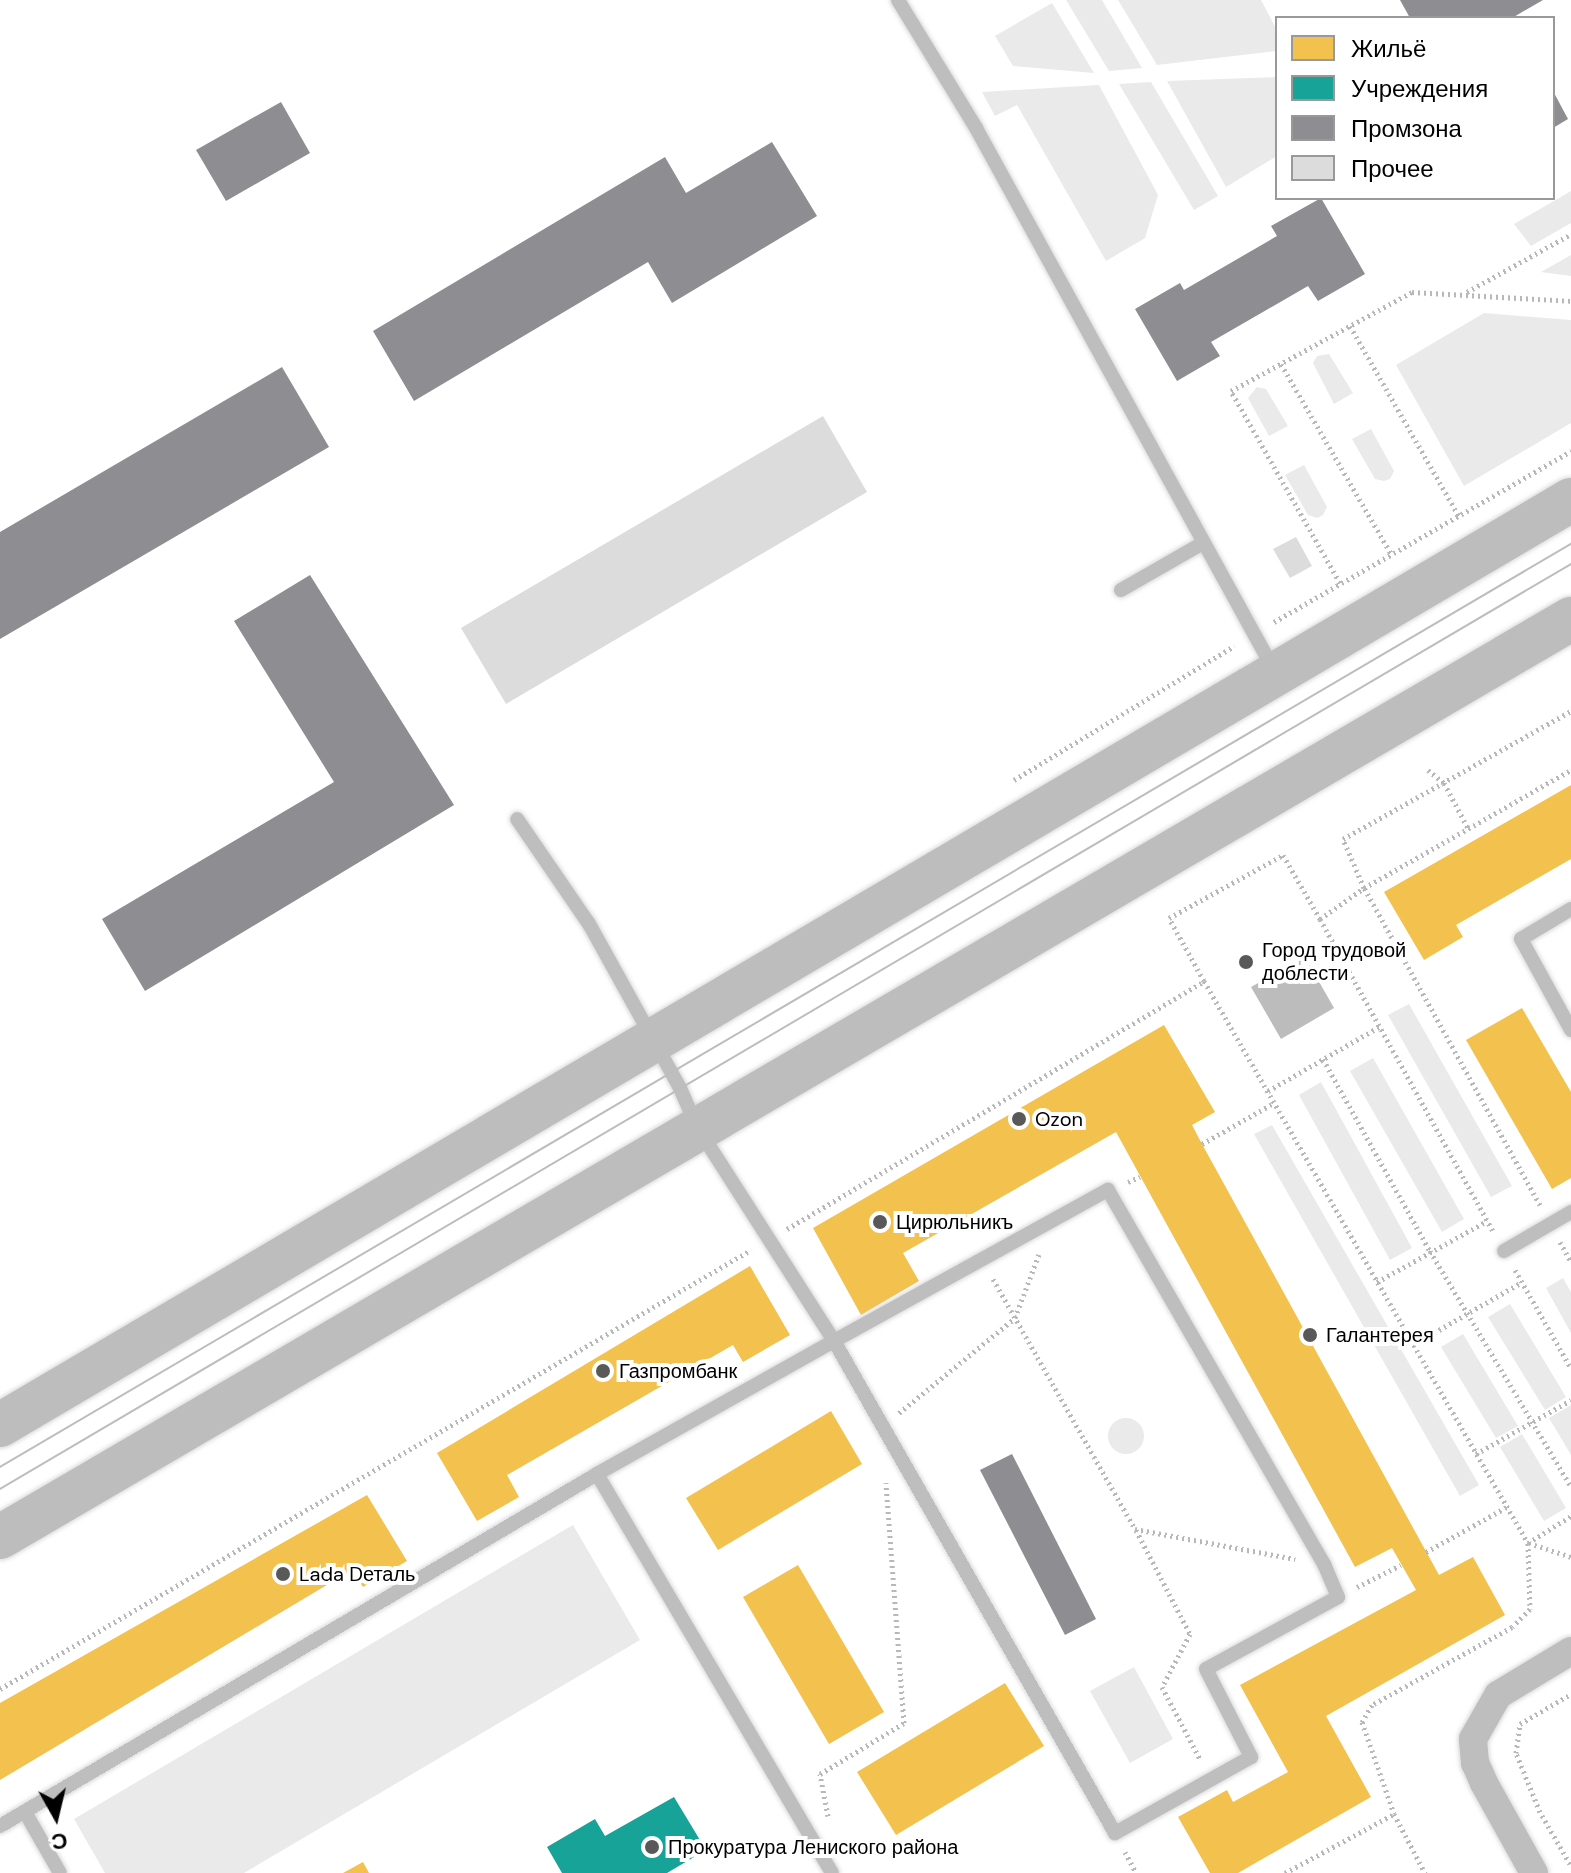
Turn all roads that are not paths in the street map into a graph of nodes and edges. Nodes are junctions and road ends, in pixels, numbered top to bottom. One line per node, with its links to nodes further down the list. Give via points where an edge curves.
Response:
1 (898, 0): 3 (lane, via 976,128)
2 (1571, 500): 6 (highway)
3 (1203, 543): 4 (lane); 6 (lane)
4 (1121, 590)
5 (1571, 619): 11 (highway)
6 (1276, 674): 10 (highway)
7 (517, 819): 10 (lane, via 589,924)
8 (1571, 909): 9 (lane, via 1521,939)
9 (1571, 1030)
10 (653, 1040): 11 (lane); 15 (highway)
11 (697, 1127): 14 (lane); 17 (highway)
12 (1571, 1212): 13 (lane)
13 (1504, 1251)
14 (834, 1341): 14 (lane, via 1108,1190 1324,1564 1338,1597 1206,1669 1251,1757 1115,1833); 16 (lane)
15 (0, 1425)
16 (597, 1474): 19 (lane); 22 (lane)
17 (0, 1537)
18 (1571, 1651): 23 (street, via 1498,1695 1473,1739 1484,1783)
19 (25, 1812): 20 (lane); 21 (lane)
20 (0, 1826)
21 (60, 1873)
22 (832, 1873)
23 (1534, 1873)

